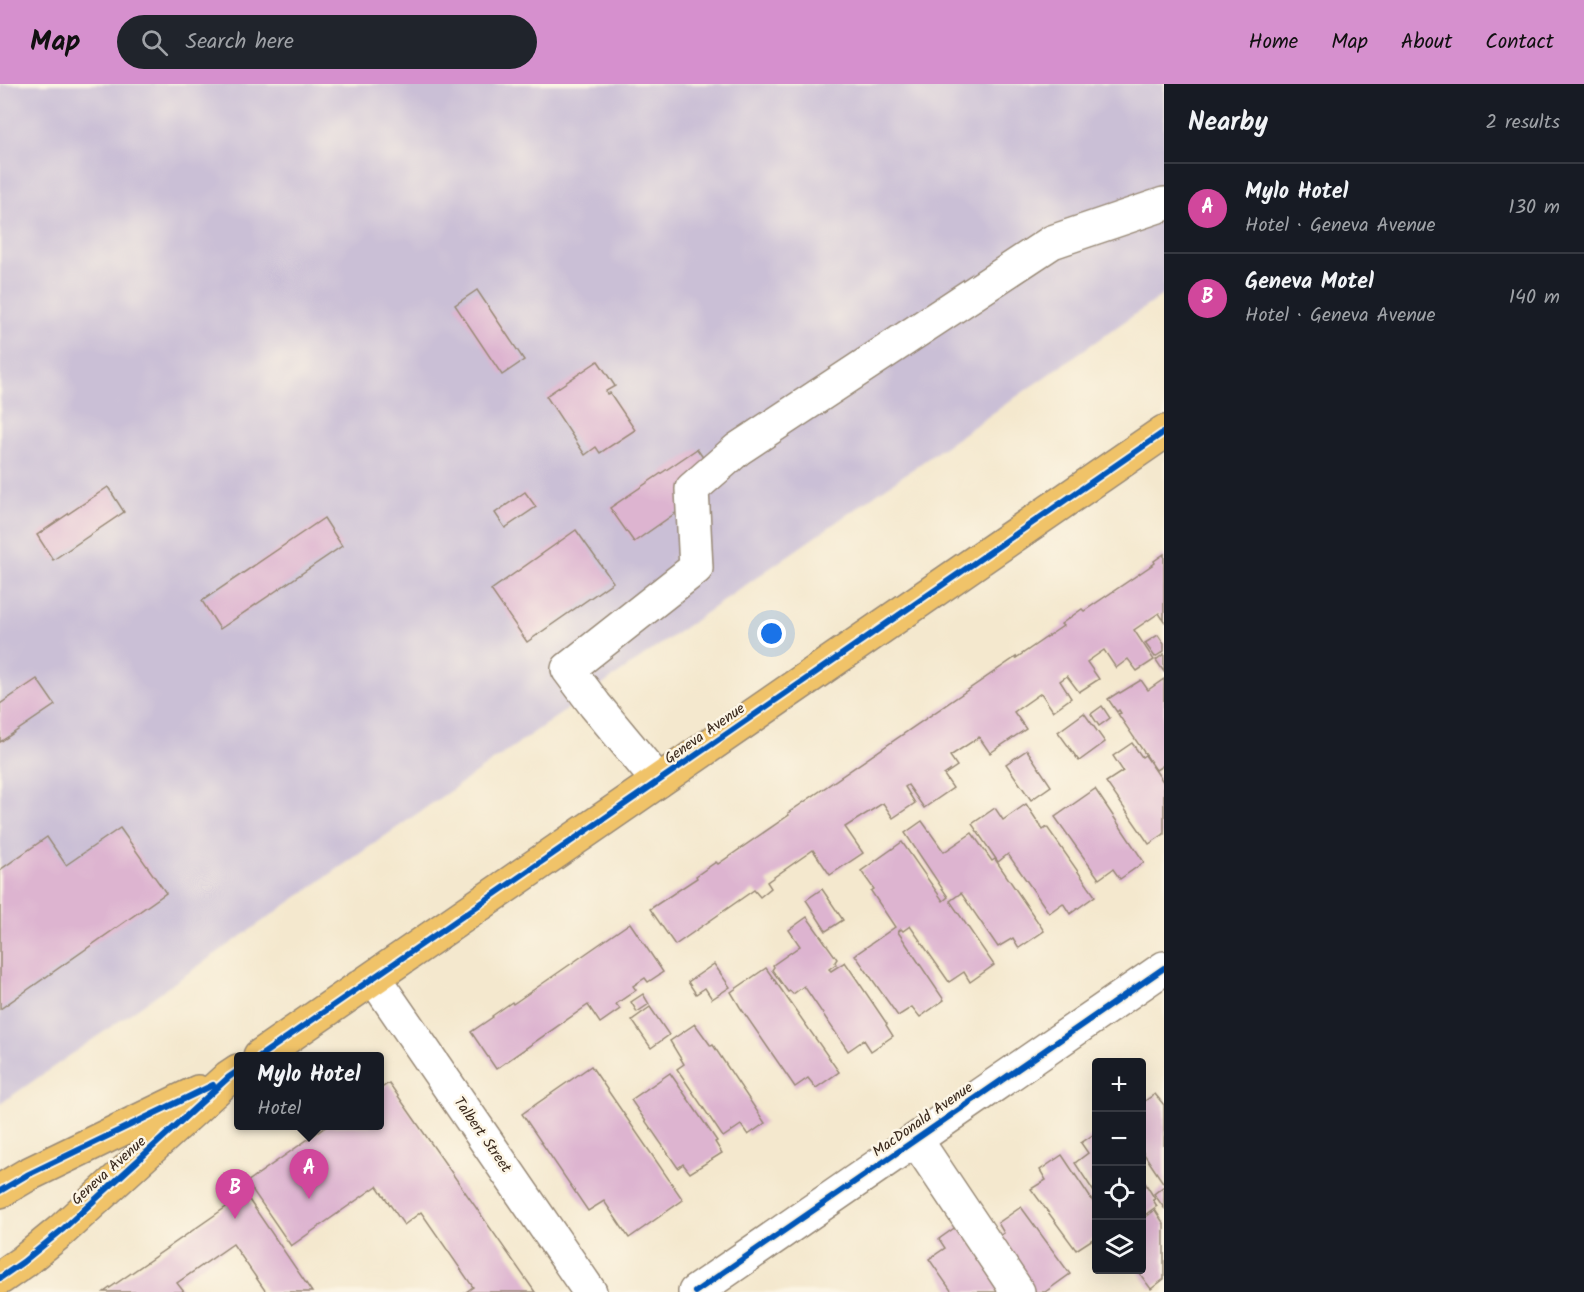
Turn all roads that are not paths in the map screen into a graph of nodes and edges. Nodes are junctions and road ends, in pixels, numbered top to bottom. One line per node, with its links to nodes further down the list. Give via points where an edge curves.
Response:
1 (1164, 204): 3 (street, via 1052,242 738,449 692,489 696,568 568,669)
2 (1164, 432): 3 (main road, Geneva Avenue)
3 (658, 781): 5 (main road, Geneva Avenue)
4 (1164, 968): 8 (street, MacDonald Avenue)
5 (374, 978): 6 (main road, Geneva Avenue); 11 (street, Talbert Street)
6 (266, 1052)
7 (234, 1074): 9 (main road, Geneva Avenue); 10 (main road, Geneva Avenue, via 62,1230)
8 (916, 1140): 12 (street, MacDonald Avenue); 13 (street)
9 (0, 1191)
10 (0, 1278)
11 (590, 1292)
12 (695, 1292)
13 (1018, 1292)

